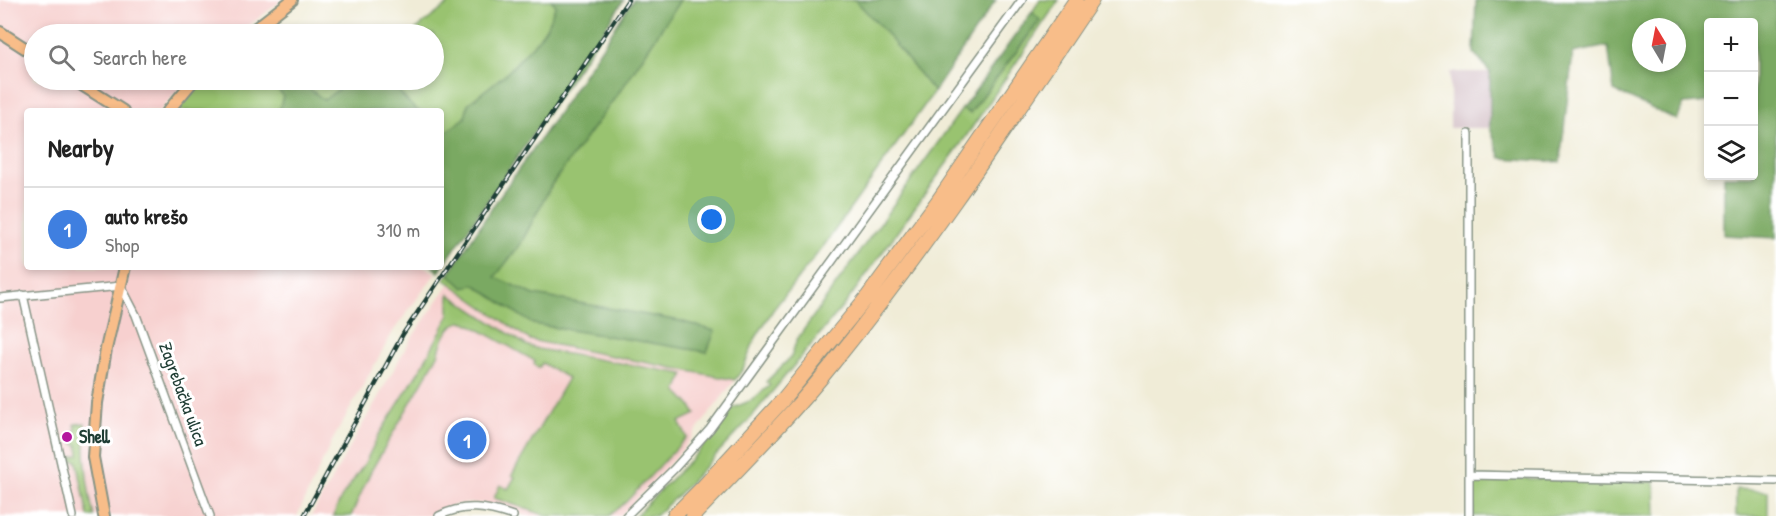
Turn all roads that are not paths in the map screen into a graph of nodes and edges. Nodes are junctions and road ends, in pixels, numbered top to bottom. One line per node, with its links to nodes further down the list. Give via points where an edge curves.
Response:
1 (292, 0): 5 (main road)
2 (1022, 0): 25 (street, via 701,439)
3 (1076, 0): 19 (highway, via 868,297 782,402)
4 (1092, 0): 28 (highway, via 869,318 789,414)
5 (261, 24)
6 (0, 32): 7 (main road)
7 (24, 48)
8 (90, 90): 10 (main road)
9 (186, 90): 11 (main road)
10 (118, 108)
11 (171, 108)
12 (1469, 134): 17 (street)
13 (124, 270): 14 (main road)
14 (121, 286): 15 (street); 21 (main road, via 97,403 93,458); 22 (street, Zagrebačka ulica, via 136,315)
15 (23, 296): 16 (street); 20 (street)
16 (0, 298)
17 (1469, 475): 18 (street); 29 (street)
18 (1776, 481)
19 (702, 488): 26 (highway, via 682,497); 27 (highway)
20 (74, 516)
21 (104, 516)
22 (210, 516)
23 (439, 516): 24 (street, via 472,507)
24 (513, 516)
25 (627, 516)
26 (662, 516)
27 (674, 516)
28 (693, 516)
29 (1469, 516)

